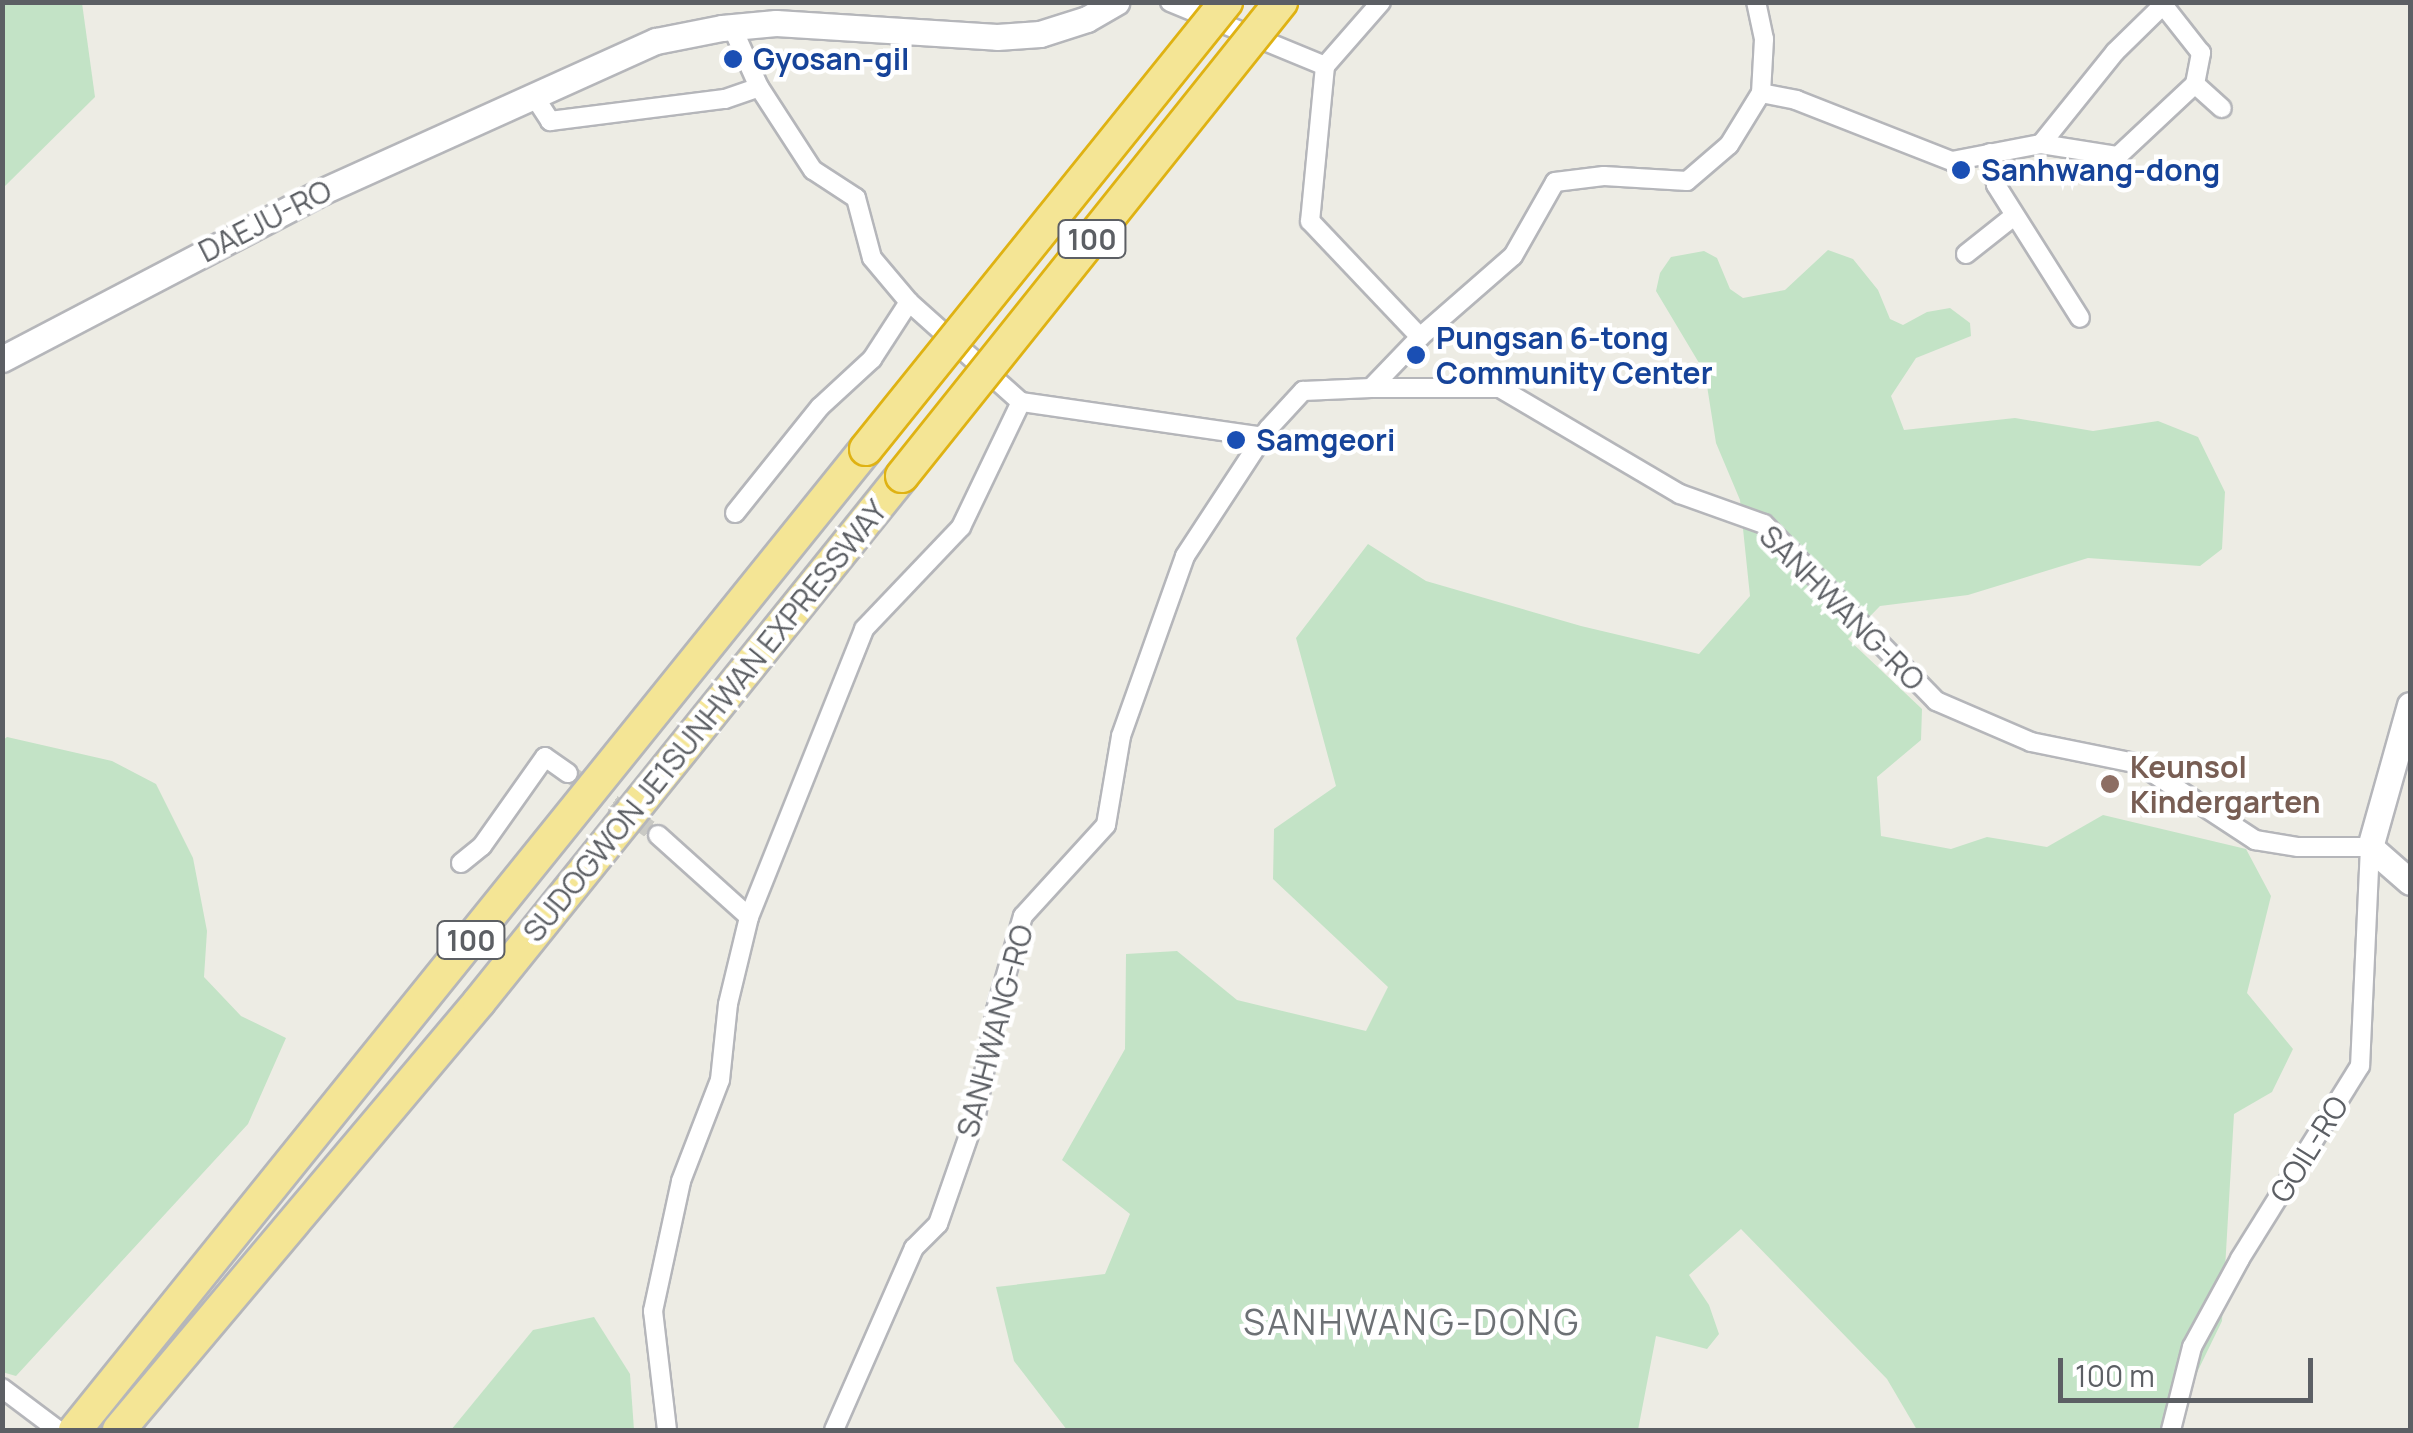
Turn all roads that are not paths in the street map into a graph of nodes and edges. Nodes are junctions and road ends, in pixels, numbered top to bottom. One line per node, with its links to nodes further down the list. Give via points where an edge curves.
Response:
1 (1116, 2): 8 (street, DAEJU-RO, via 1040,34 998,37)
2 (1170, 2): 9 (street)
3 (1226, 2): 36 (highway, SUDOGWON JE1SUNHWAN EXPRESSWAY / 100, bridge)
4 (1282, 2): 37 (highway, SUDOGWON JE1SUNHWAN EXPRESSWAY / 100, bridge, via 479,1002)
5 (1381, 2): 9 (street)
6 (1756, 2): 12 (street, via 1764,39)
7 (2165, 4): 10 (street, via 2201,53); 15 (street, via 2115,52)
8 (732, 27): 11 (street); 13 (street, DAEJU-RO, via 656,42)
9 (1325, 66): 21 (street, via 1310,222)
10 (2195, 84): 14 (street); 15 (street, via 2118,156)
11 (760, 88): 13 (street, via 725,99 550,122); 19 (street, via 814,170 856,198 872,258)
12 (1761, 93): 16 (street, via 1796,100 1952,161); 21 (street, via 1729,145 1687,181 1604,176 1556,182 1513,256)
13 (534, 96): 22 (street, DAEJU-RO, via 321,192)
14 (2222, 108)
15 (2041, 144): 16 (street)
16 (1990, 154): 17 (street, via 1996,185)
17 (2014, 216): 18 (street); 20 (street)
18 (1966, 254)
19 (910, 302): 24 (street); 26 (street, via 872,359 820,407)
20 (2080, 318)
21 (1420, 338): 23 (street)
22 (2, 359)
23 (1372, 388): 25 (street, SANHWANG-RO, via 1303,391); 30 (street, SANHWANG-RO, via 1500,388 1680,494 1764,524 1936,701 2031,742 2139,764 2255,840)
24 (1021, 402): 25 (street); 33 (street, via 960,527 864,629)
25 (1262, 437): 39 (street, SANHWANG-RO, via 1186,556 1121,736 1106,825 1023,916 976,1116 938,1224 914,1248)
26 (735, 513)
27 (2410, 705): 30 (street, GOIL-RO)
28 (568, 773): 31 (street, via 545,757 482,846)
29 (658, 835): 33 (street)
30 (2370, 847): 32 (street); 40 (street, GOIL-RO, via 2360,1066 2192,1347)
31 (461, 863)
32 (2410, 882)
33 (749, 918): 38 (street, via 728,1004 720,1080 681,1181 653,1311)
34 (7, 1393): 35 (street)
35 (58, 1430)
36 (75, 1430)
37 (119, 1430)
38 (667, 1430)
39 (834, 1430)
40 (2171, 1430)

